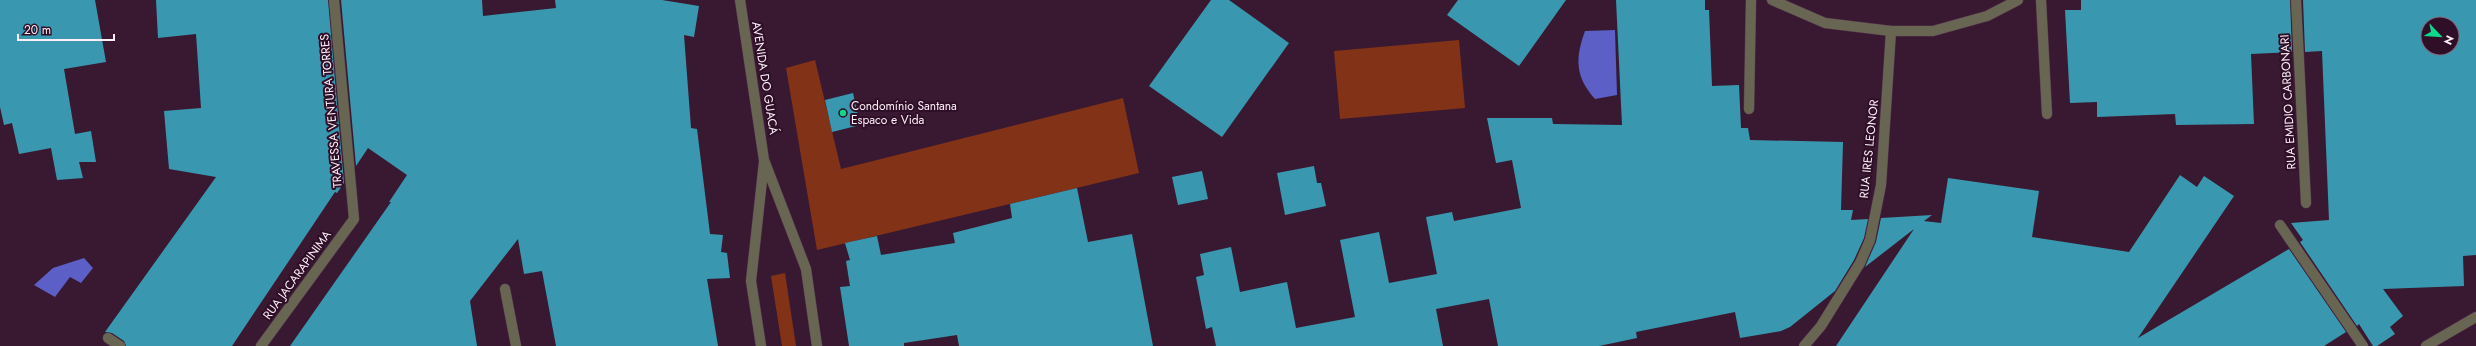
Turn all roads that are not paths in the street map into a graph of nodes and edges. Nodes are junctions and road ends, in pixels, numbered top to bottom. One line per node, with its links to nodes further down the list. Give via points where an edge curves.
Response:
1 (334, 0): 13 (street, TRAVESSA VENTURA TORRES)
2 (740, 0): 11 (street, AVENIDA DO GUACÁ)
3 (1751, 0): 9 (street)
4 (1772, 0): 8 (street, via 1825,23)
5 (2018, 0): 8 (street, via 1987,16 1933,31)
6 (2041, 0): 10 (street)
7 (2296, 0): 12 (street, RUA EMIDIO CARBONARI)
8 (1891, 31): 23 (street, RUA IRES LEONOR, via 1881,185 1870,240 1860,263 1821,326)
9 (1749, 109)
10 (2047, 114)
11 (764, 160): 21 (street, AVENIDA DO GUACÁ, via 751,280); 22 (street, AVENIDA DO GUACÁ, via 806,270)
12 (2306, 202)
13 (354, 219): 19 (street, RUA JACARAPINIMA)
14 (2280, 225): 24 (street)
15 (505, 289): 20 (street)
16 (2476, 317): 25 (street)
17 (108, 338): 18 (street)
18 (120, 346)
19 (262, 346)
20 (516, 346)
21 (761, 346)
22 (818, 346)
23 (1804, 346)
24 (2363, 346)
25 (2426, 346)

